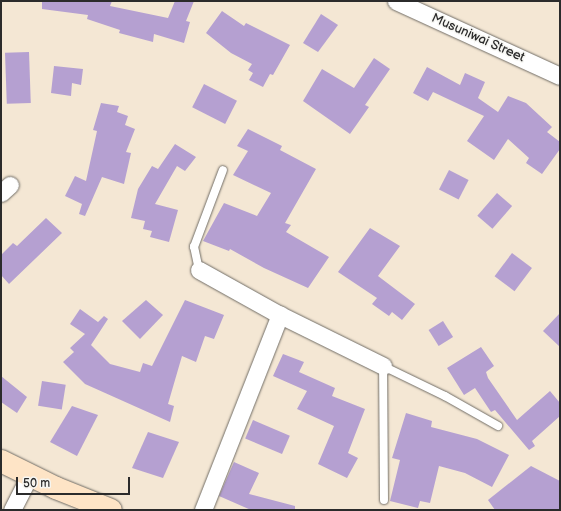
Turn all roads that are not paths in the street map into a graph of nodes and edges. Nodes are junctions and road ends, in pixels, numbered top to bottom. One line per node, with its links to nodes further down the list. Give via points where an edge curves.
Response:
1 (396, 1): 2 (street, Musuniwai Street)
2 (560, 76)
3 (223, 170): 4 (lane, via 194,247)
4 (199, 270): 5 (street)
5 (280, 315): 6 (street); 13 (street)
6 (383, 366): 7 (lane, via 445,396); 10 (lane)
7 (498, 426)
8 (1, 461): 9 (street)
9 (29, 476): 11 (street); 12 (street)
10 (384, 500)
11 (12, 510)
12 (111, 510)
13 (203, 510)

